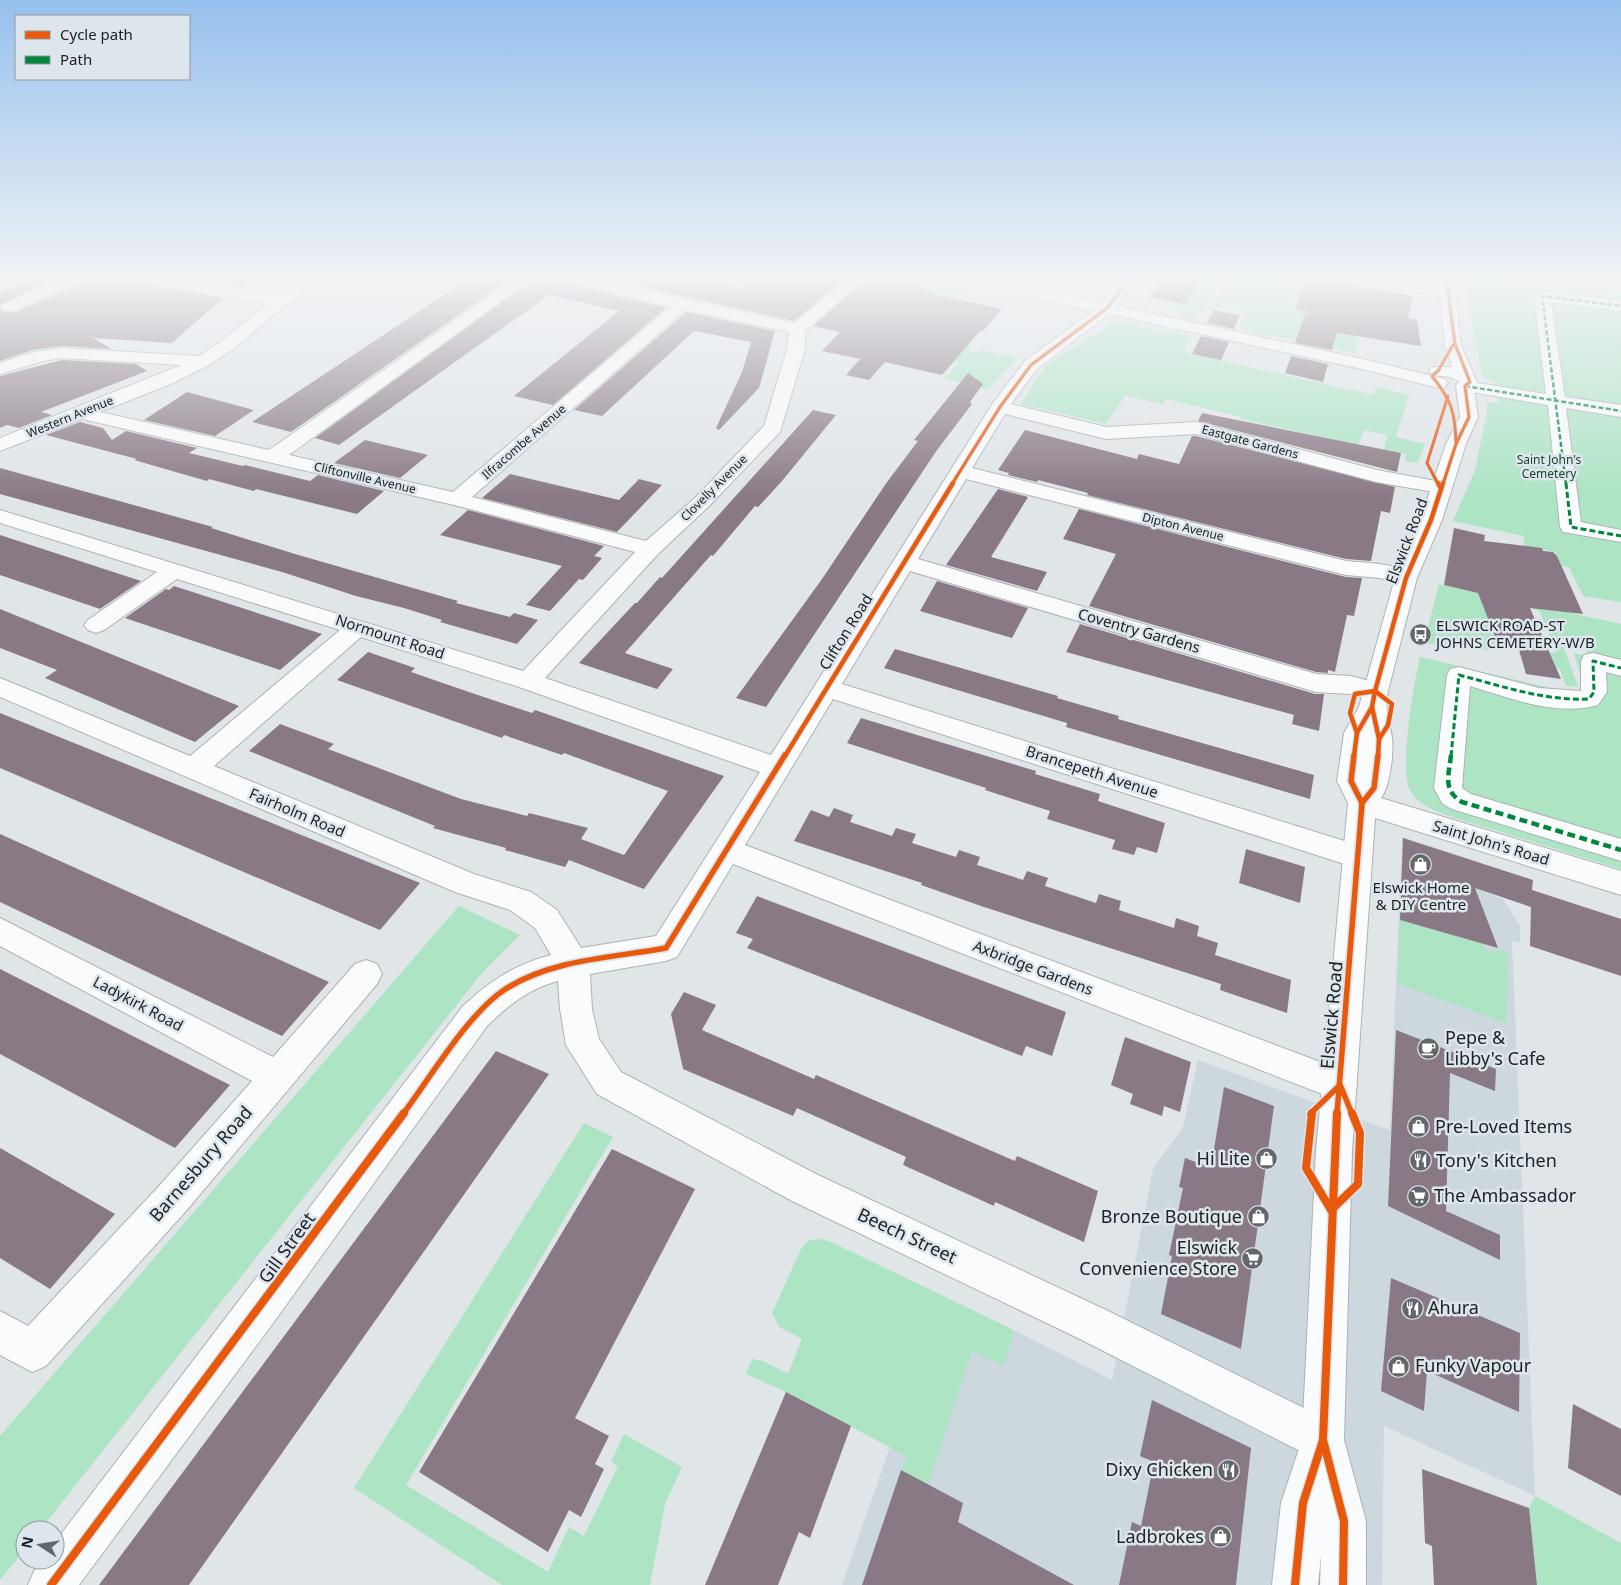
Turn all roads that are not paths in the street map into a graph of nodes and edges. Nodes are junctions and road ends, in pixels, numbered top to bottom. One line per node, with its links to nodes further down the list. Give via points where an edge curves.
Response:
1 (218, 351): 10 (street, Western Avenue)
2 (423, 351): 20 (street)
3 (630, 351): 23 (street, Ilfracombe Avenue)
4 (796, 351): 26 (street, Clovelly Avenue, via 773,428 702,502)
5 (1050, 351): 15 (street, Clifton Road, via 1032,365)
6 (1304, 351): 12 (street)
7 (1451, 351): 12 (street)
8 (1456, 351): 13 (street, Elswick Road)
9 (1549, 351): 14 (street)
10 (201, 362): 11 (street, via 40,353); 17 (street, Western Avenue, via 167,379)
11 (0, 369)
12 (1439, 377): 13 (street, via 1450,387); 18 (street, Elswick Road, via 1455,415)
13 (1465, 381): 14 (street); 18 (street, Elswick Road, via 1469,417)
14 (1556, 400): 16 (street); 25 (street, via 1571,527)
15 (1000, 407): 21 (street, Clifton Road); 22 (street, Eastgate Gardens, via 1106,433 1196,428 1376,476)
16 (1621, 411)
17 (79, 413): 19 (street, Western Avenue); 20 (street, Cliftonville Avenue)
18 (1456, 444): 22 (street, Elswick Road)
19 (0, 445)
20 (273, 457): 23 (street, Cliftonville Avenue)
21 (960, 471): 27 (street, Clifton Road); 29 (street, Dipton Avenue, via 1346,568 1382,571)
22 (1440, 487): 29 (street, Elswick Road, via 1431,520)
23 (457, 499): 26 (street, Cliftonville Avenue)
24 (0, 516): 28 (street, Normount Road)
25 (1621, 536)
26 (650, 549): 33 (street, Clovelly Avenue)
27 (904, 562): 34 (street, Clifton Road); 36 (street, Coventry Gardens, via 1316,683)
28 (175, 570): 30 (street); 31 (street, Normount Road)
29 (1406, 578): 36 (street, Elswick Road)
30 (96, 625)
31 (358, 627): 33 (street, Normount Road); 38 (street)
32 (1621, 668): 41 (street, via 1593,661 1594,692 1588,699 1573,701 1459,675 1448,788 1452,796 1462,802)
33 (528, 681): 37 (street, Normount Road)
34 (827, 688): 37 (street, Clifton Road); 42 (street, Brancepeth Avenue)
35 (1, 689): 38 (street, Fairholm Road)
36 (1366, 694): 39 (street, Elswick Road, via 1379,739 1374,788)
37 (778, 768): 40 (street, Clifton Road)
38 (193, 769): 45 (street, Fairholm Road, via 465,883 520,901 546,919)
39 (1362, 803): 42 (street, Elswick Road); 43 (street, Saint John's Road)
40 (727, 850): 45 (street, Clifton Road, via 666,948); 48 (street, Axbridge Gardens)
41 (1621, 850)
42 (1346, 852): 48 (street, Elswick Road, via 1349,983)
43 (1621, 883)
44 (0, 931): 47 (street, Ladykirk Road)
45 (573, 963): 50 (street, Beech Street, via 576,1009 583,1045 610,1083 805,1188 1092,1324); 51 (street, Gill Street, via 536,974 506,988 475,1016)
46 (366, 974): 47 (street, Barnesbury Road)
47 (276, 1076): 49 (street, Barnesbury Road, via 173,1198 32,1352)
48 (1340, 1085): 50 (street, Elswick Road, via 1332,1191)
49 (0, 1331)
50 (1323, 1440): 52 (street, via 1303,1503); 53 (street, via 1344,1521)
51 (51, 1585)
52 (1295, 1585)
53 (1343, 1585)

